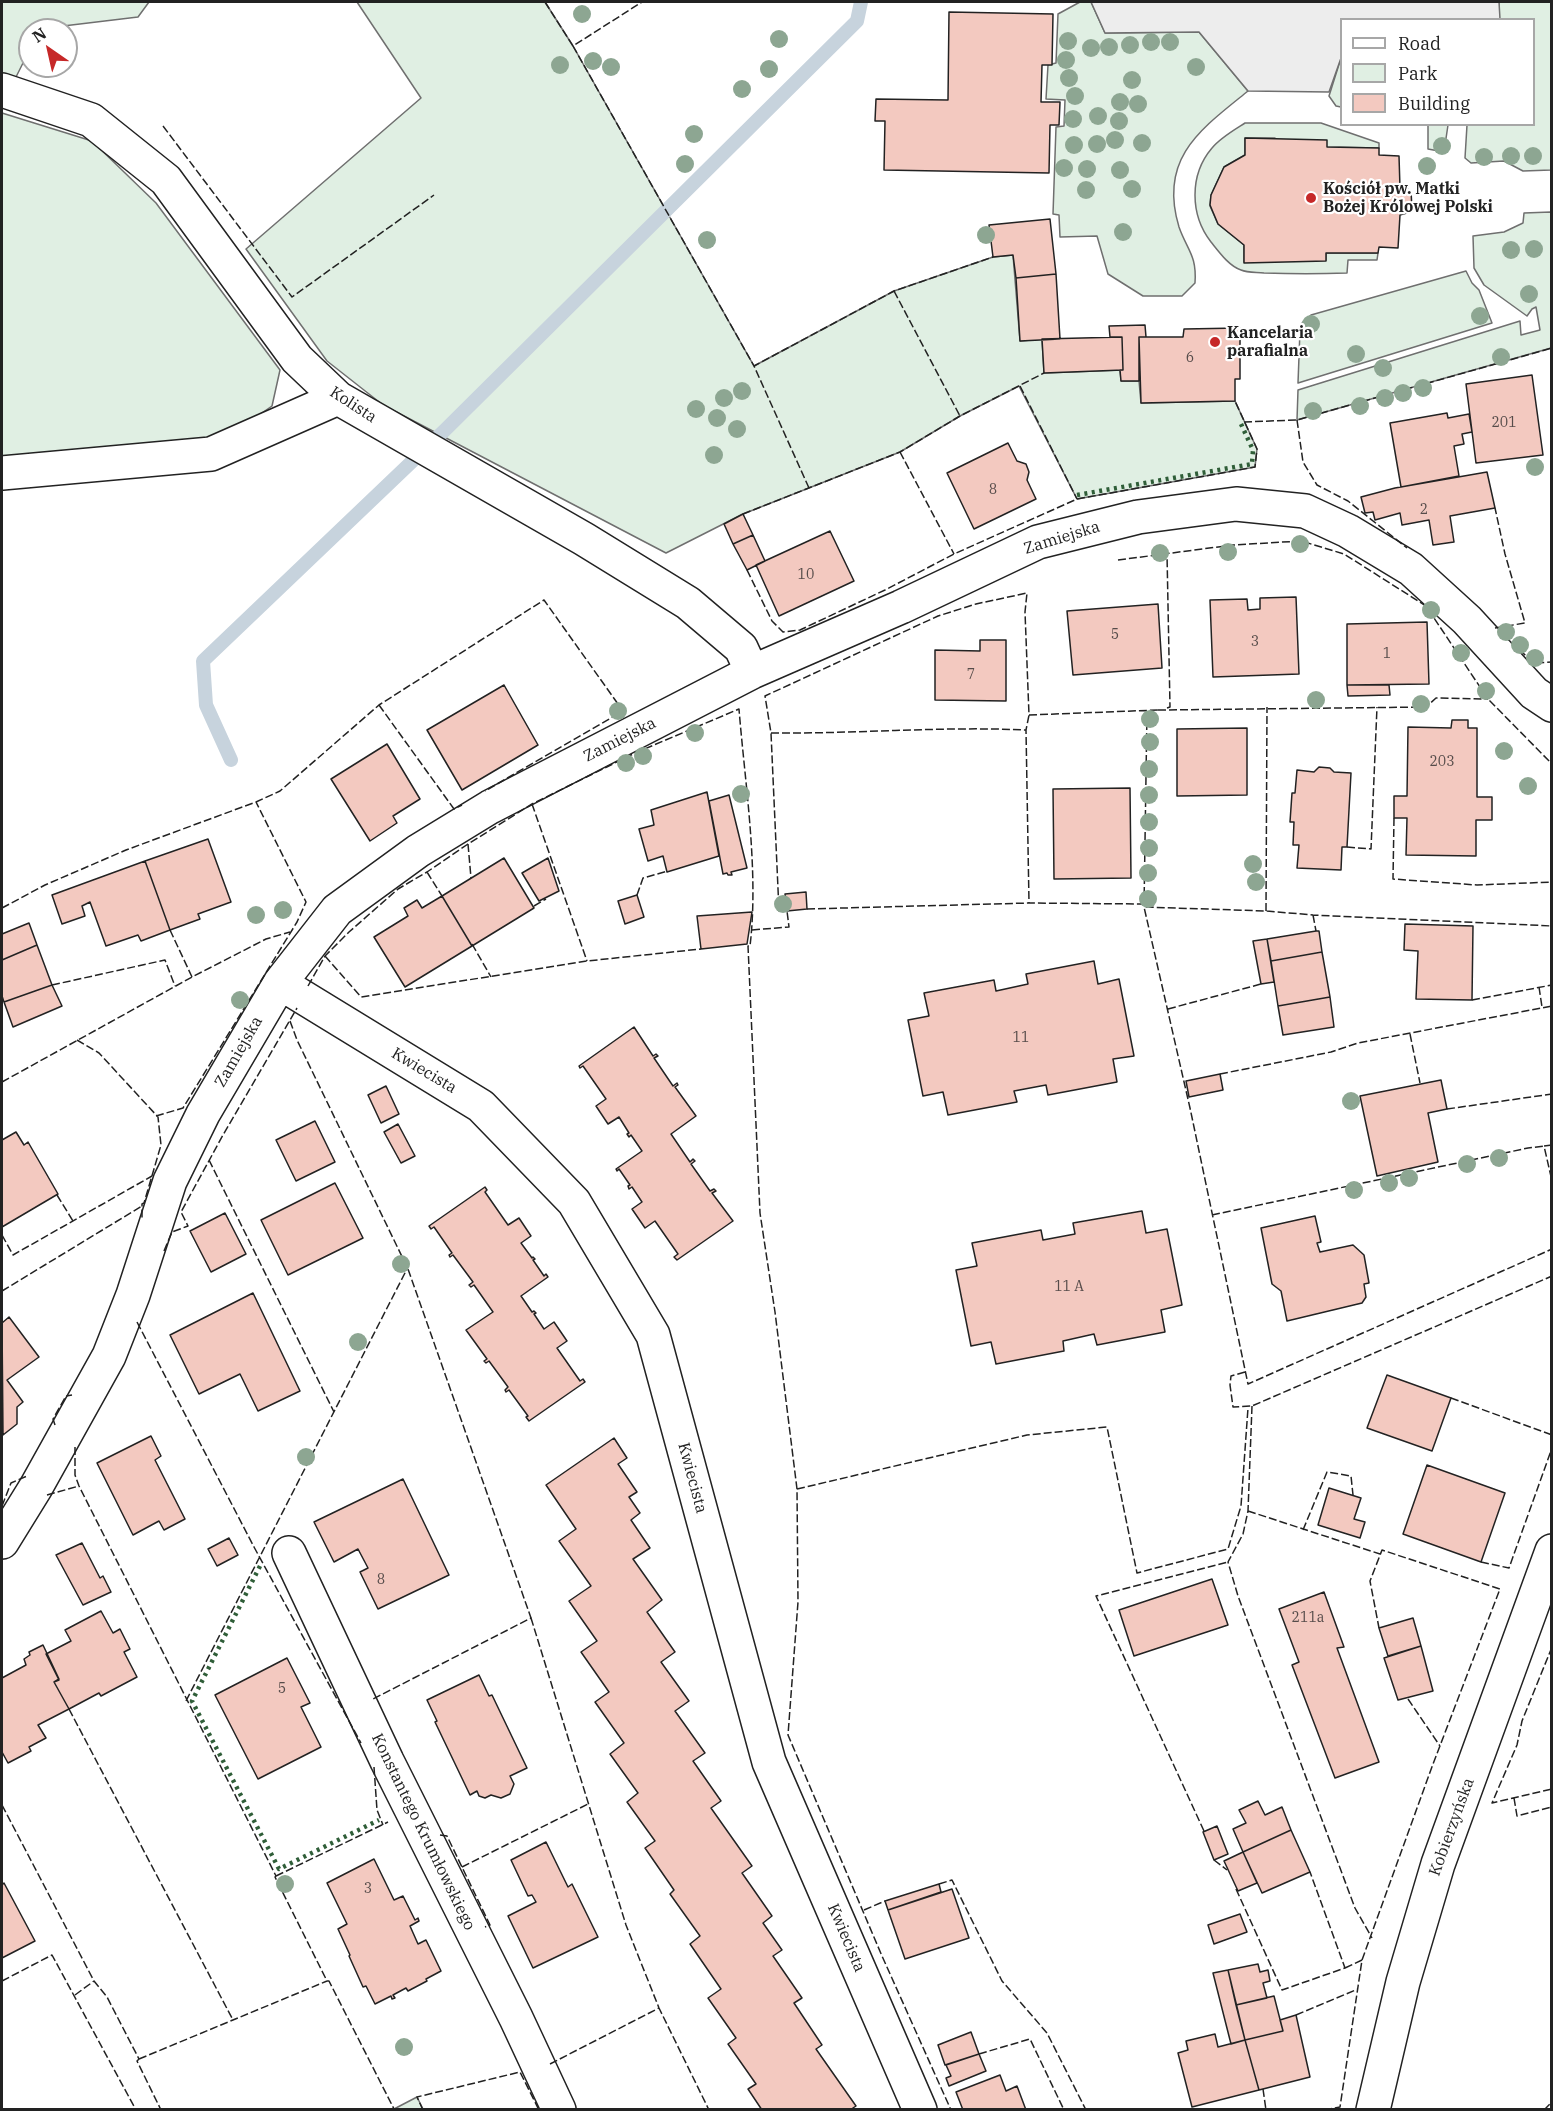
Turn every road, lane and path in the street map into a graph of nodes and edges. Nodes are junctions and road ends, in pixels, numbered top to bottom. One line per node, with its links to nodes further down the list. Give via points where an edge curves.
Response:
1 (2, 90): 2 (street, Kolista, via 91,120 166,180 297,360)
2 (338, 398): 3 (street, via 211,454); 4 (street, Kolista, via 688,603 741,648)
3 (2, 473)
4 (752, 672): 5 (street, Zamiejska, via 1038,542 1138,516 1236,504 1305,511 1411,568 1467,620 1534,693); 6 (street, Zamiejska, via 490,807 418,851 337,910)
5 (1551, 705)
6 (280, 983): 7 (street, Zamiejska, via 203,1114 170,1181 109,1356); 11 (street, Kwiecista, via 481,1106 574,1202 653,1335 769,1762)
7 (2, 1542)
8 (1551, 1551): 12 (street, Kobierzyńska, via 1438,1864 1403,1982)
9 (289, 1553): 10 (street, Konstantego Krumłowskiego)
10 (559, 2109)
11 (920, 2109)
12 (1373, 2109)

